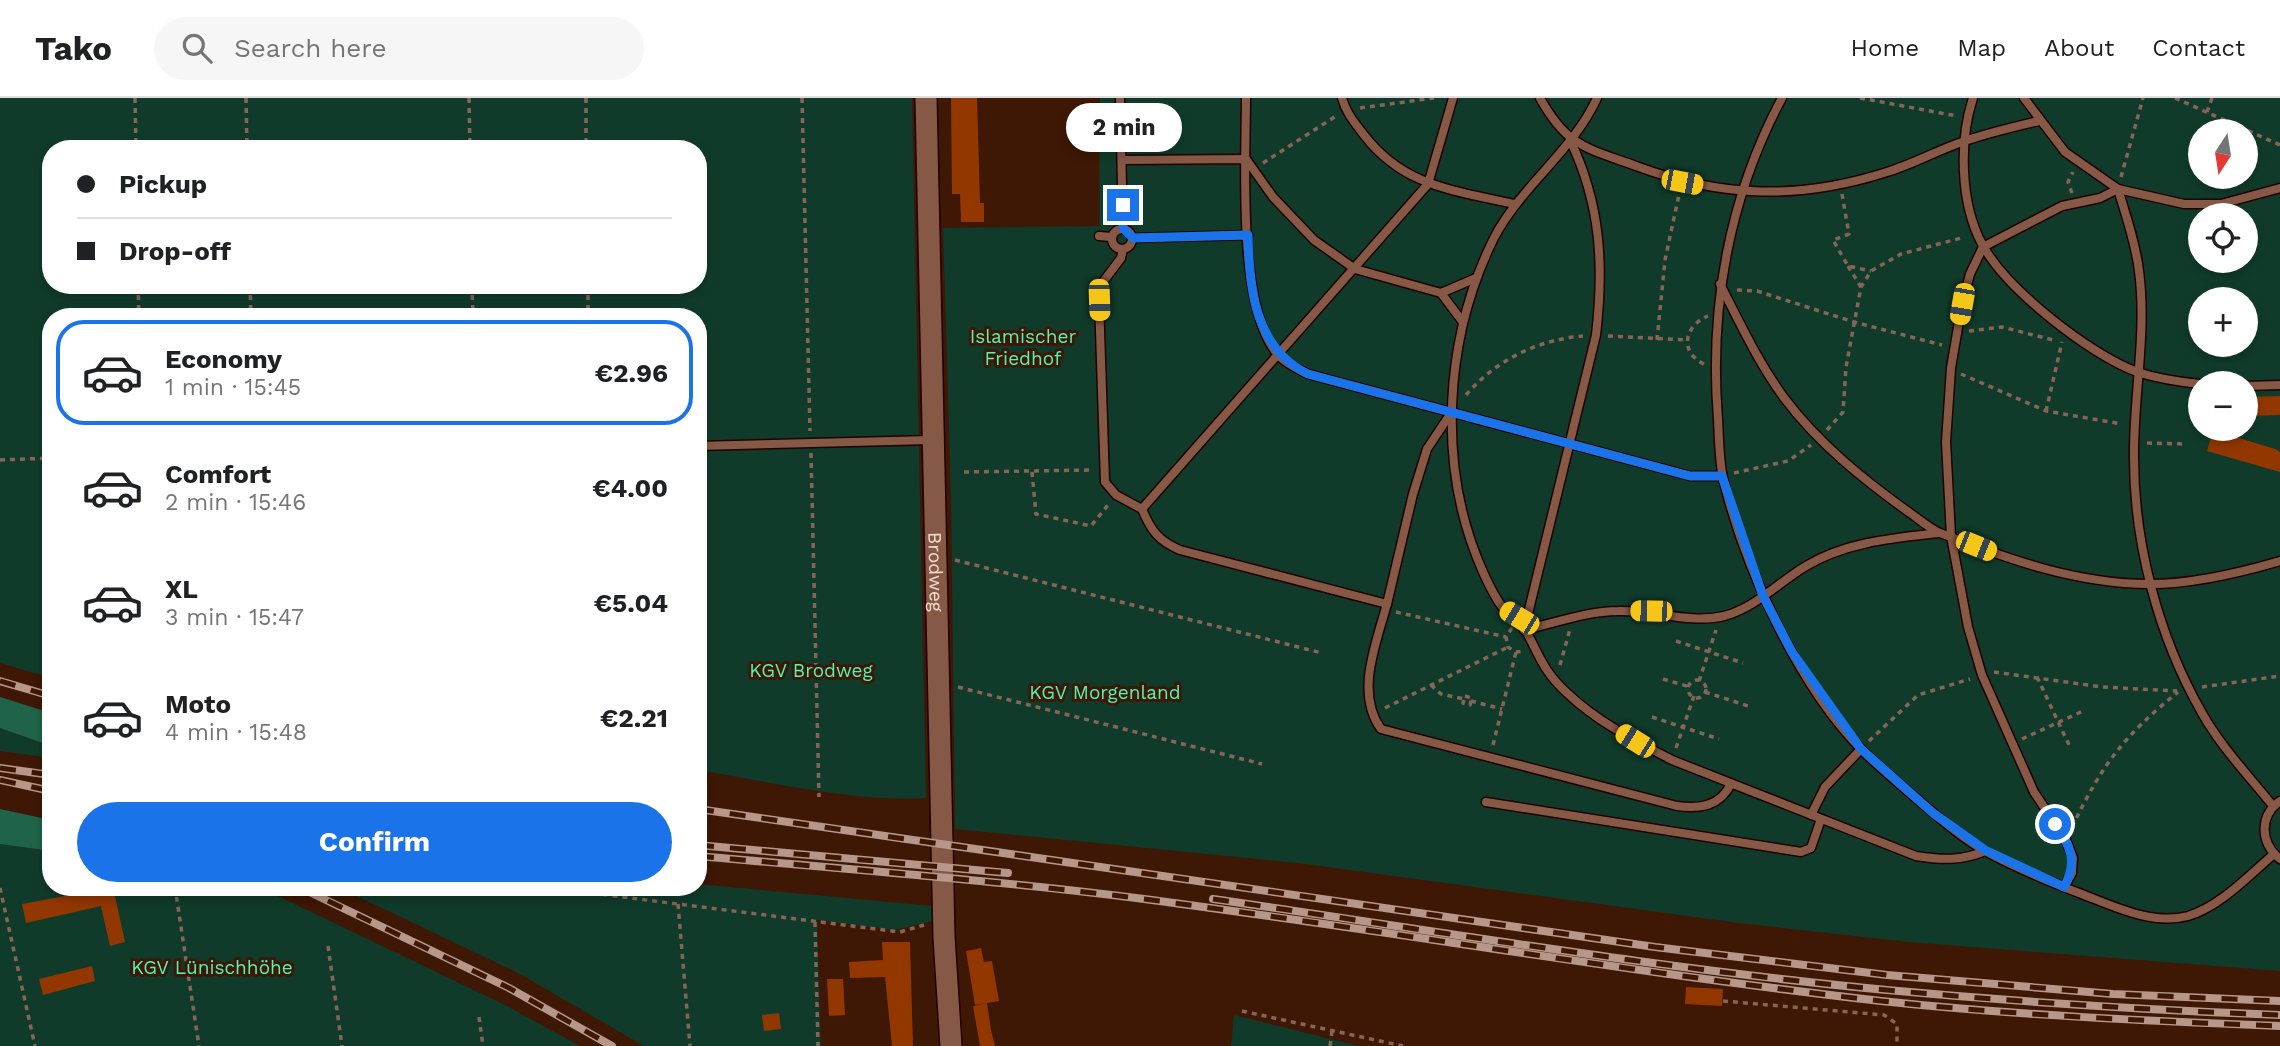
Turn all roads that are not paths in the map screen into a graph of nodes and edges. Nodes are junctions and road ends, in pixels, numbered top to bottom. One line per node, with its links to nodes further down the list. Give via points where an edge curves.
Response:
1 (926, 98): 39 (street, Brodweg)
2 (1119, 98): 15 (lane)
3 (1246, 98): 14 (lane)
4 (1342, 98): 16 (lane, via 1345,111 1370,143 1397,170)
5 (1452, 98): 16 (lane)
6 (1540, 98): 12 (lane)
7 (1597, 98): 12 (lane)
8 (1782, 98): 19 (lane)
9 (1973, 98): 13 (lane)
10 (2024, 98): 11 (lane)
11 (2039, 121): 13 (lane); 18 (lane, via 2066,152)
12 (1570, 140): 19 (lane, via 1682,182); 20 (lane); 40 (lane, via 1583,167 1601,242 1596,335)
13 (1962, 141): 19 (lane, via 1840,185); 26 (lane, via 1963,169)
14 (1247, 159): 15 (lane); 22 (lane); 28 (lane, via 1273,197 1314,240)
15 (1122, 160): 21 (lane)
16 (1427, 184): 20 (lane); 28 (lane)
17 (2280, 188): 18 (lane, via 2221,204 2184,204)
18 (2118, 189): 26 (lane, via 2062,206); 34 (lane, via 2139,272)
19 (1741, 193): 30 (lane)
20 (1514, 204): 29 (lane)
21 (1123, 228): 24 (lane); 25 (lane)
22 (1248, 235): 25 (lane); 33 (lane, via 1252,292)
23 (1099, 236): 24 (lane)
24 (1112, 237): 27 (lane)
25 (1133, 238): 27 (lane)
26 (1983, 247): 34 (lane, via 2036,306); 45 (lane, via 1970,274 1951,368 1946,442)
27 (1123, 249): 43 (lane, via 1099,300 1104,470 1105,482 1116,495)
28 (1355, 269): 31 (lane); 33 (lane)
29 (1476, 278): 31 (lane); 32 (lane)
30 (1720, 284): 42 (lane, via 1713,365); 44 (lane, via 1758,358 1819,437 1879,491)
31 (1441, 293): 32 (lane)
32 (1462, 321): 38 (lane)
33 (1278, 355): 38 (lane, via 1308,374); 43 (lane)
34 (2138, 372): 35 (lane); 47 (lane, via 2134,443 2139,524)
35 (2188, 382)
36 (2280, 385): 37 (lane)
37 (2258, 386)
38 (1451, 412): 40 (lane); 49 (lane, via 1427,449 1412,494); 50 (lane, via 1467,525 1483,572 1504,609 1519,618)
39 (934, 440): 41 (lane); 60 (street, Brodweg, via 944,924)
40 (1570, 443): 42 (lane, via 1690,476); 50 (lane)
41 (707, 446)
42 (1722, 476): 48 (lane)
43 (1142, 509): 49 (lane, via 1161,541 1180,550)
44 (1939, 533): 45 (lane); 48 (lane, via 1868,542 1834,552)
45 (1951, 536): 47 (lane, via 2051,572); 59 (lane, via 1982,675 2010,744 2073,858)
46 (2280, 561): 47 (lane, via 2216,576)
47 (2151, 584): 54 (lane, via 2189,688 2218,738)
48 (1763, 596): 50 (lane, via 1748,606 1707,619 1614,611); 51 (lane, via 1792,652)
49 (1386, 607): 52 (lane, via 1367,696 1371,715 1381,729 1677,806 1698,809 1714,803)
50 (1524, 630): 52 (lane, via 1542,667 1602,720 1672,760)
51 (1861, 749): 55 (lane, via 1825,787); 57 (lane, via 1933,813)
52 (1731, 783): 55 (lane)
53 (1486, 802): 56 (lane, via 1801,852 1811,848)
54 (2277, 803): 58 (lane, via 2265,822 2264,834)
55 (1811, 814): 56 (lane)
56 (1821, 819): 57 (lane, via 1916,856 1969,858)
57 (1985, 850): 59 (lane)
58 (2277, 856): 59 (lane, via 2223,897 2188,916 2143,915)
59 (2064, 887)
60 (951, 1046)

